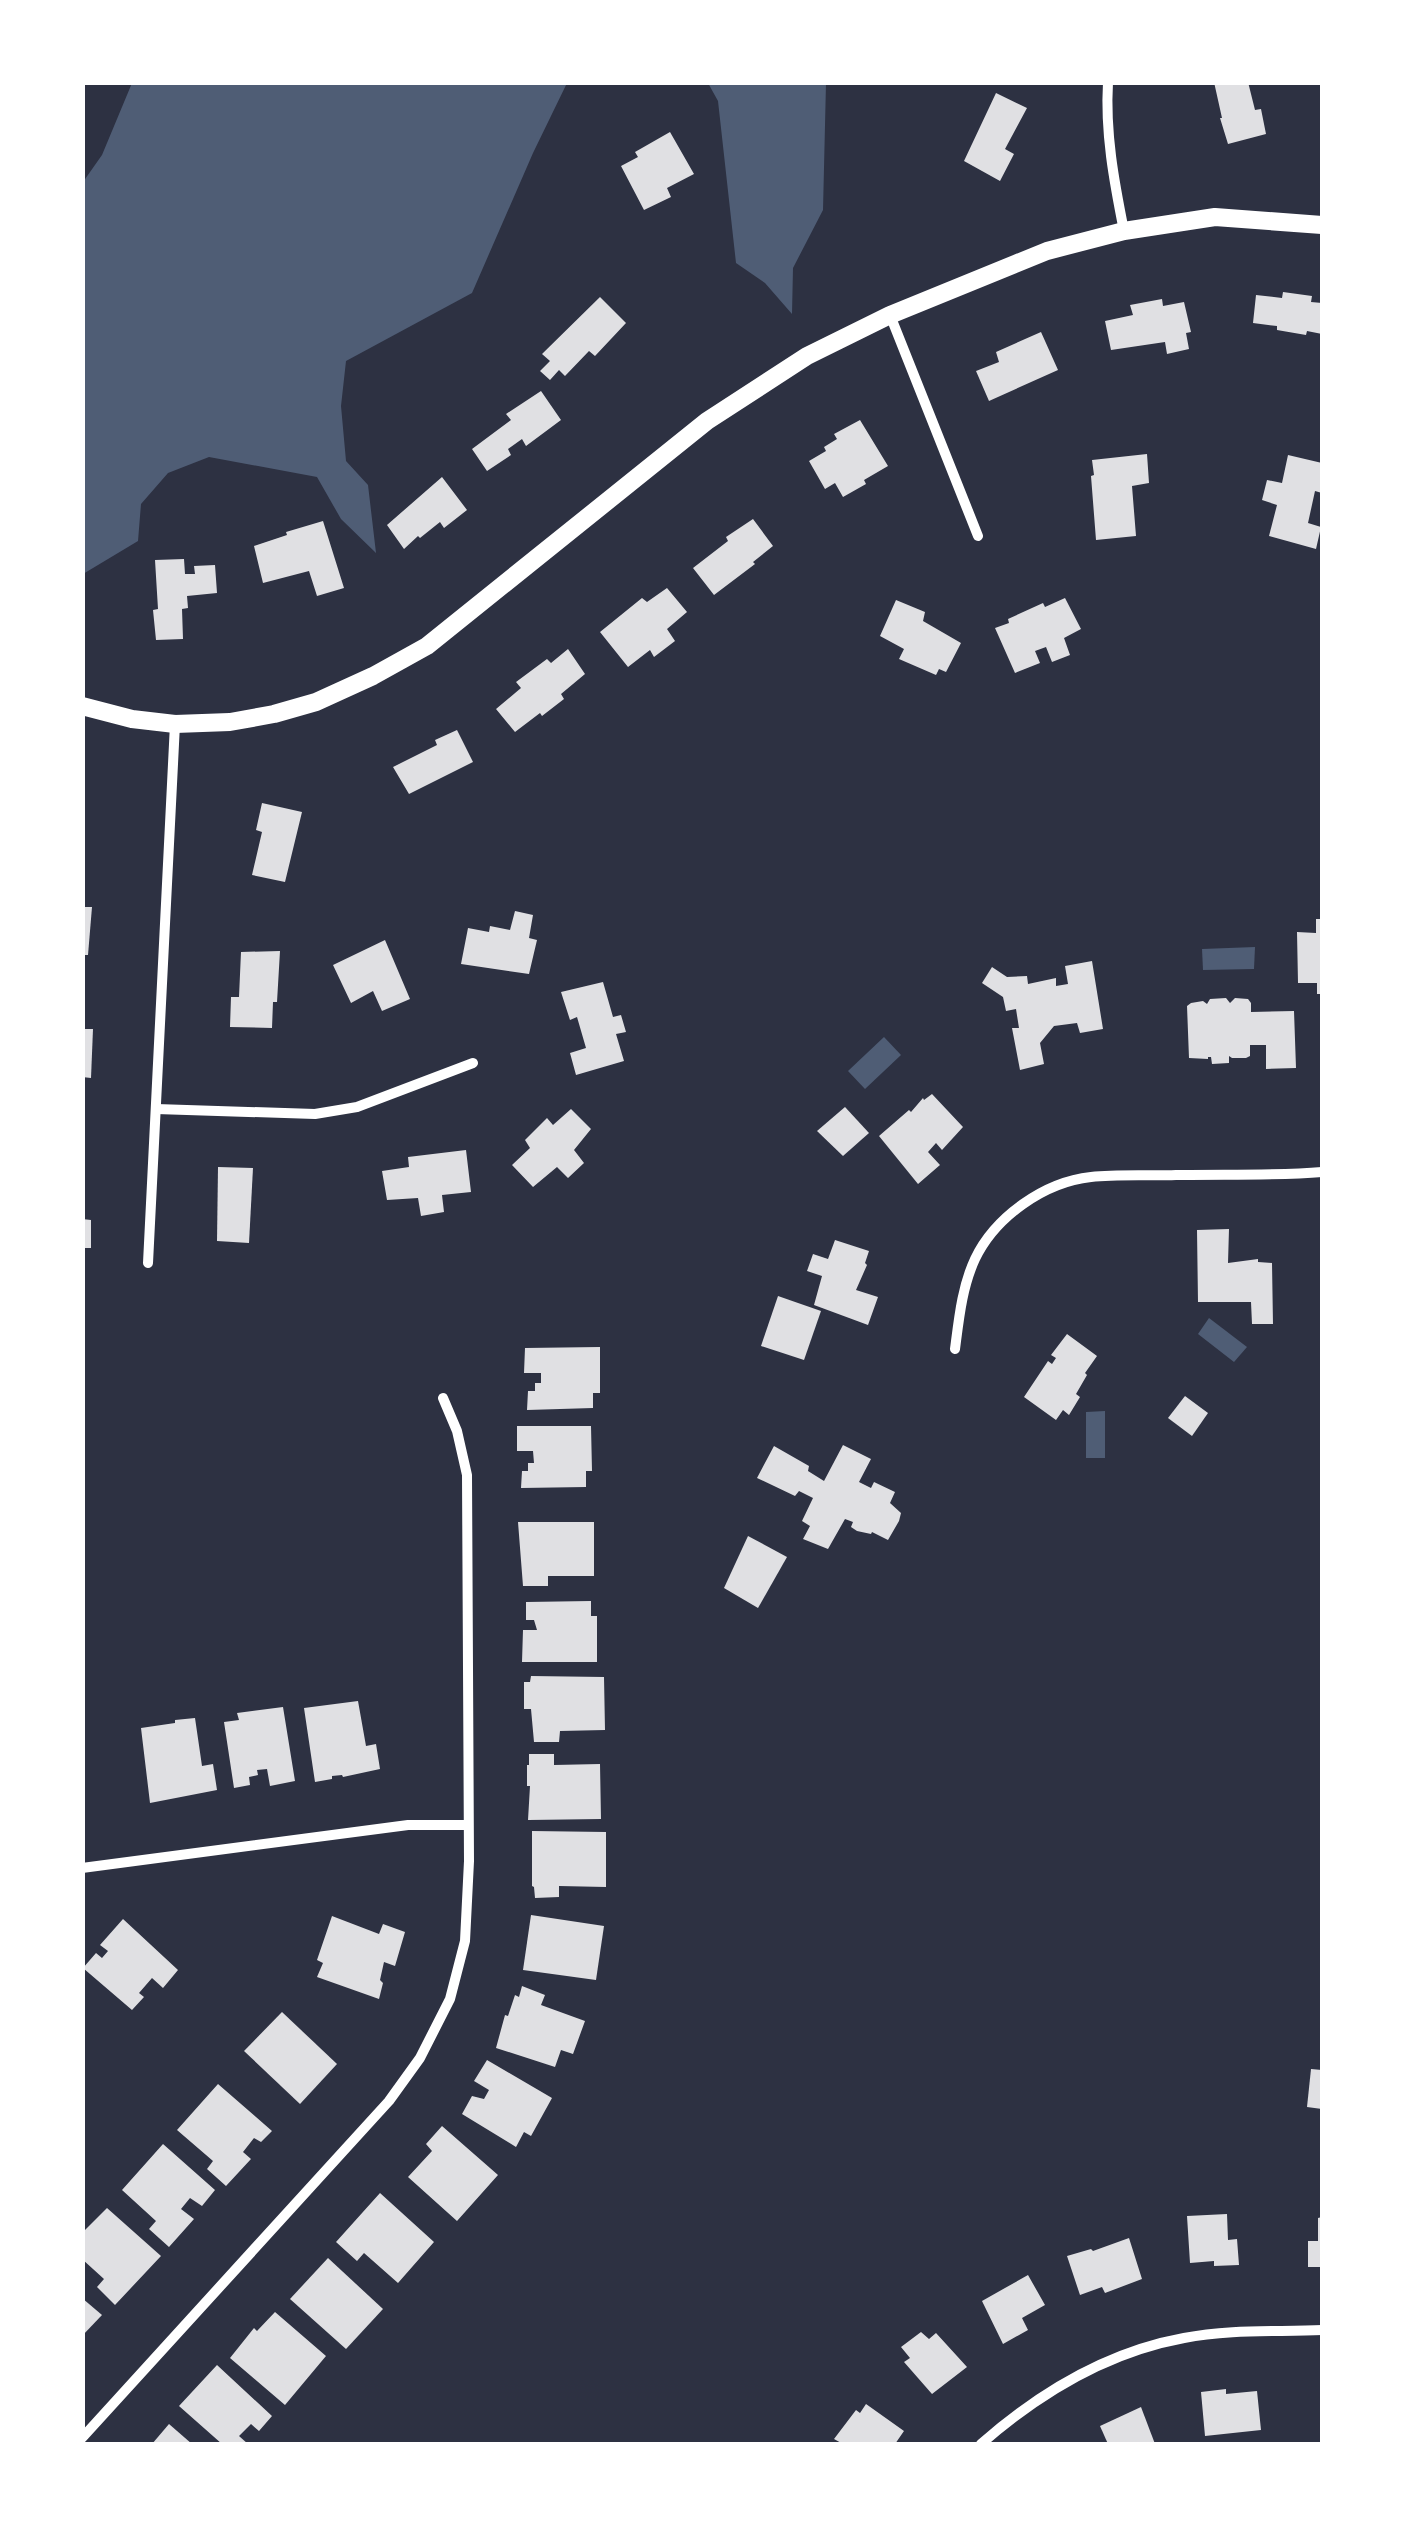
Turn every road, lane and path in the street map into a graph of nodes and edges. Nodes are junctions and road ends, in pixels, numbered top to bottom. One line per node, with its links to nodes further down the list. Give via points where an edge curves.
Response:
1 (1108, 82): 3 (street, via 1111,164)
2 (1322, 224): 3 (street, via 1216,217)
3 (1124, 230): 4 (street, via 1047,251)
4 (890, 316): 5 (street); 7 (street, via 808,356 708,421 428,646 302,706 230,722)
5 (978, 536)
6 (82, 706): 7 (street)
7 (175, 724): 9 (street)
8 (472, 1063): 9 (street, via 357,1107 315,1114)
9 (156, 1109): 11 (street)
10 (1322, 1172): 12 (street, via 1089,1177 1040,1193 1002,1222 978,1254)
11 (148, 1263)
12 (955, 1349)
13 (443, 1398): 14 (street, via 467,1476)
14 (468, 1824): 15 (street, via 408,1825); 17 (street, via 465,1941 450,1999 420,2058 389,2101)
15 (82, 1868)
16 (1322, 2330): 18 (street, via 1185,2337 1142,2349 1061,2385)
17 (82, 2438)
18 (981, 2444)

